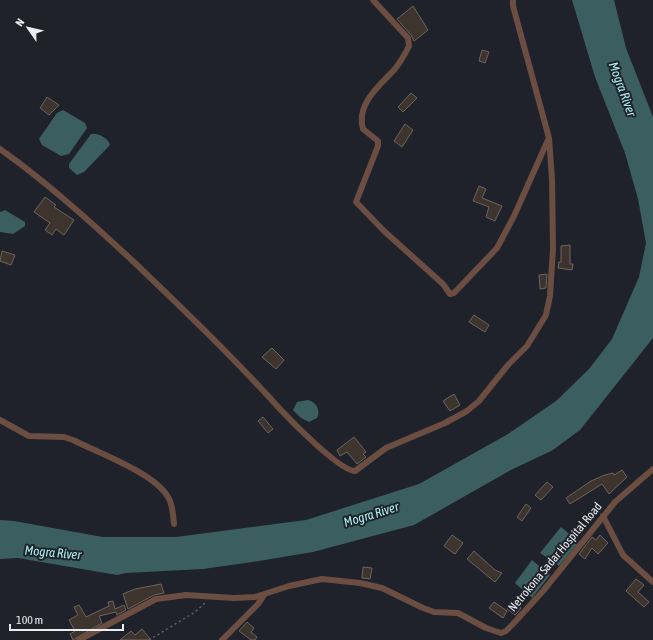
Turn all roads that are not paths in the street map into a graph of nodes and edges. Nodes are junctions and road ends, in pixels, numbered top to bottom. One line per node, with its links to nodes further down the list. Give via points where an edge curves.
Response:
1 (373, 0): 3 (street, via 408,38 409,46 394,69 371,94 361,117 363,130 378,141 378,146 356,202 443,284 450,294 454,293 497,248)
2 (513, 0): 3 (street)
3 (549, 138): 4 (street, via 553,249 546,315 527,346 508,365 486,394 467,411 386,448 355,471 350,471 341,464 291,421 242,368 104,234)
4 (0, 148)
5 (0, 420): 8 (street, via 29,436 64,437 73,440 146,478 162,488 172,505)
6 (653, 469): 7 (street, Netrokona Sadar Hospital Road, via 627,490)
7 (603, 516): 9 (street, via 624,554); 10 (street, Netrokona Sadar Hospital Road, via 543,591 510,628 501,633 458,613 434,612 382,588 360,583 322,579 289,586)
8 (174, 524)
9 (653, 582)
10 (264, 595): 11 (street, Netrokona Sadar Hospital Road, via 234,598 186,595 156,599); 12 (street)
11 (79, 640)
12 (222, 640)

